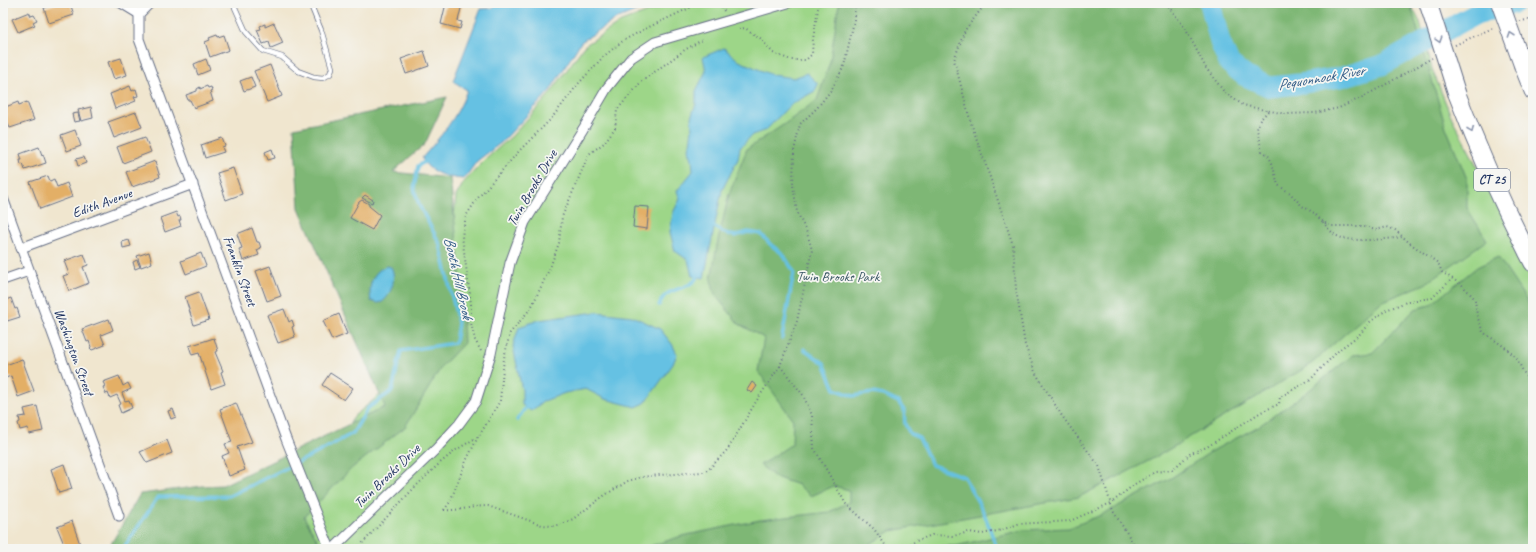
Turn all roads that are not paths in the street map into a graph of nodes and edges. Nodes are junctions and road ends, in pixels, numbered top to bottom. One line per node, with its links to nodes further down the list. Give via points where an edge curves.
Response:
1 (121, 3): 8 (street)
2 (150, 3): 8 (street)
3 (233, 3): 4 (lane, via 246,32 263,51 282,57 298,71 323,78 330,74 332,68)
4 (310, 3)
5 (788, 3): 17 (street, Twin Brooks Drive, via 655,42 631,58 607,88 525,222 510,263 491,354 476,401 455,429)
6 (1428, 3): 13 (highway, CT 25, one-way to 13, bridge, via 1457,94 1500,196)
7 (1500, 3): 9 (highway, one-way to 7, bridge)
8 (139, 14): 10 (street, Franklin Street, via 139,39)
9 (1533, 91)
10 (193, 184): 12 (street, Edith Avenue); 17 (street, Franklin Street, via 286,439)
11 (3, 198): 12 (street, Washington Street)
12 (21, 248): 14 (street, Washington Street)
13 (1533, 263)
14 (29, 271): 15 (street); 16 (street, Washington Street)
15 (3, 280)
16 (119, 516)
17 (332, 549)

